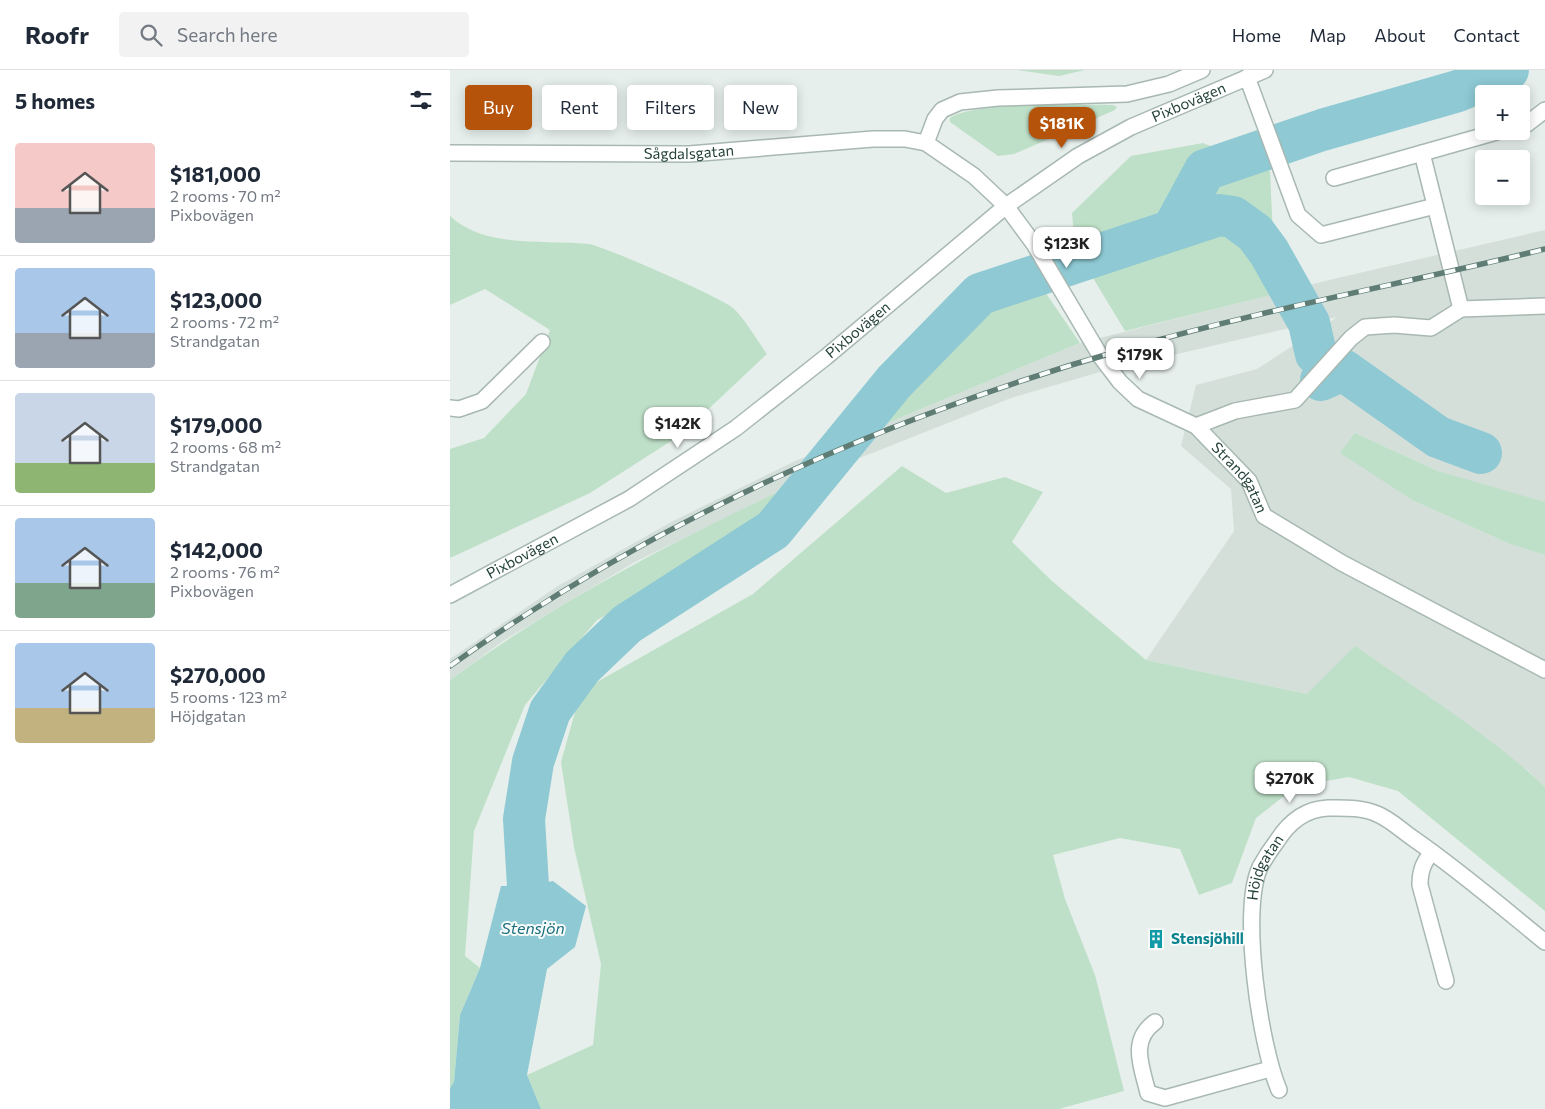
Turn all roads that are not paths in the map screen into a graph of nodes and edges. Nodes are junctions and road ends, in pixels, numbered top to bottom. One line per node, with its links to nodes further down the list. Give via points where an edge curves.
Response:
1 (1202, 70): 7 (street, via 1168,84 1127,94 960,102 942,110)
2 (1265, 70): 3 (street, Pixbovägen)
3 (1247, 77): 11 (street, Pixbovägen, via 1093,147); 12 (street, via 1298,215 1322,235)
4 (1545, 110): 5 (street)
5 (1530, 122)
6 (1475, 138): 8 (street)
7 (926, 143): 9 (street, Sågdalsgatan, via 873,139 689,154); 11 (street, Sågdalsgatan, via 974,176)
8 (1422, 153): 10 (street); 12 (street)
9 (450, 154)
10 (1334, 178)
11 (1006, 206): 17 (street, Strandgatan, via 1034,244 1120,382 1138,399); 18 (street, Pixbovägen, via 826,357 728,433 629,499)
12 (1435, 206): 14 (street)
13 (1545, 306): 14 (street)
14 (1461, 308): 17 (street, via 1430,328 1365,327 1295,400 1235,411)
15 (542, 342): 16 (street, via 482,401 459,409)
16 (450, 408)
17 (1196, 426): 19 (street, Strandgatan, via 1249,481 1264,516 1342,563)
18 (450, 595)
19 (1545, 670)
20 (1432, 852): 21 (street, Höjdgatan); 22 (street, via 1423,862 1420,885); 24 (street, Höjdgatan, via 1377,814 1346,807 1318,809 1300,816 1285,829 1260,867 1252,928 1256,982)
21 (1545, 942)
22 (1446, 981)
23 (1154, 1022): 24 (street, via 1144,1030 1138,1049 1148,1093 1165,1098)
24 (1270, 1069): 25 (street, Höjdgatan)
25 (1279, 1090)

